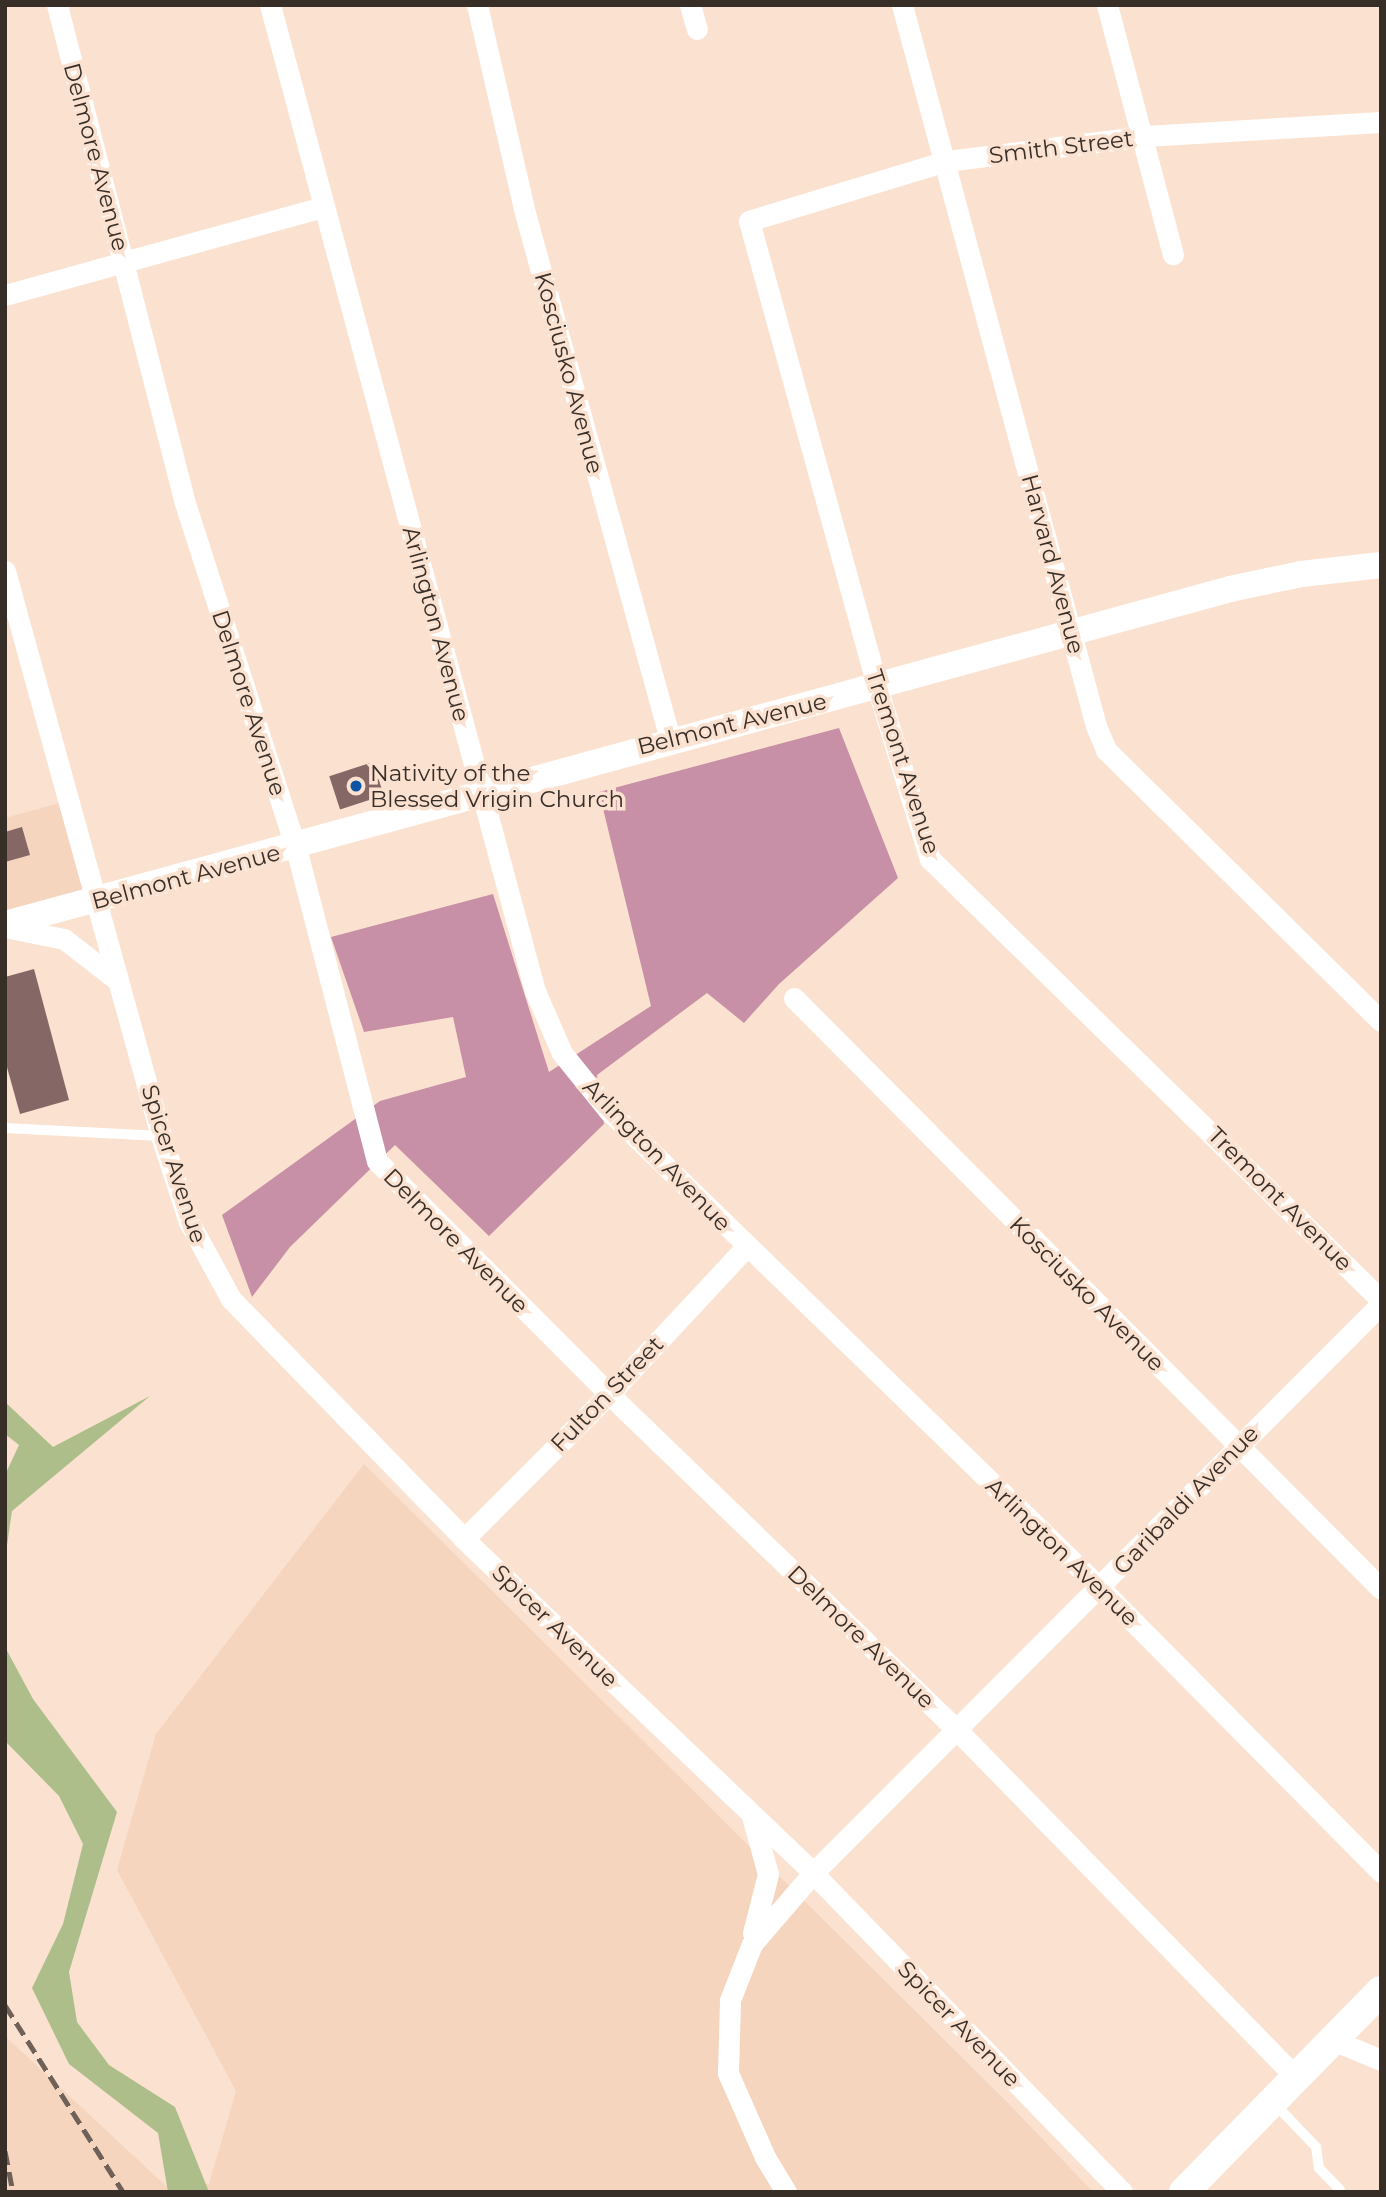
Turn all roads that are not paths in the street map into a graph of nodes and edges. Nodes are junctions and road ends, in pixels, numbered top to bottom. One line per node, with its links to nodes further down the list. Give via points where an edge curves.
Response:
1 (57, 5): 14 (street, Delmore Avenue)
2 (270, 5): 11 (street, Arlington Avenue)
3 (477, 5): 20 (street, Kosciusko Avenue, via 525,213)
4 (690, 5): 7 (street)
5 (902, 5): 10 (street, Harvard Avenue)
6 (1107, 5): 9 (street)
7 (697, 29)
8 (1381, 122): 9 (street, Smith Street)
9 (1145, 136): 10 (street, Smith Street); 13 (street)
10 (946, 161): 12 (street, Smith Street); 18 (street, Harvard Avenue)
11 (323, 207): 14 (street); 21 (street, Arlington Avenue)
12 (750, 221): 19 (street, Tremont Avenue)
13 (1173, 254)
14 (124, 263): 15 (street); 22 (street, Delmore Avenue, via 185,503)
15 (5, 295)
16 (1381, 565): 18 (street, Belmont Avenue, via 1277,579)
17 (5, 571): 23 (street, Spicer Avenue)
18 (1072, 633): 19 (street, Belmont Avenue); 27 (street, Harvard Avenue, via 1106,750)
19 (877, 687): 20 (street, Belmont Avenue); 31 (street, Tremont Avenue, via 930,859)
20 (670, 739): 21 (street, Belmont Avenue)
21 (482, 792): 22 (street, Belmont Avenue); 30 (street, Arlington Avenue, via 535,990 562,1053 609,1111)
22 (296, 848): 23 (street, Belmont Avenue); 32 (street, Delmore Avenue, via 377,1161)
23 (96, 900): 24 (street, Belmont Avenue); 25 (street, Spicer Avenue)
24 (5, 926): 25 (street, via 64,939)
25 (118, 981): 29 (street, Spicer Avenue)
26 (794, 998): 33 (street, Kosciusko Avenue)
27 (1381, 1021)
28 (5, 1128): 29 (lane)
29 (161, 1136): 34 (street, Spicer Avenue, via 189,1222 231,1299)
30 (746, 1247): 32 (street, Fulton Street); 35 (street, Arlington Avenue)
31 (1381, 1302): 33 (street, Garibaldi Avenue)
32 (609, 1394): 34 (street, Fulton Street); 37 (street, Delmore Avenue)
33 (1237, 1447): 35 (street, Garibaldi Avenue); 36 (street, Kosciusko Avenue)
34 (464, 1539): 38 (street, Spicer Avenue)
35 (1101, 1589): 37 (street, Garibaldi Avenue); 39 (street, Arlington Avenue)
36 (1381, 1589)
37 (957, 1730): 40 (street, Garibaldi Avenue); 45 (street, Delmore Avenue)
38 (751, 1814): 40 (street, Spicer Avenue); 41 (street, via 768,1874)
39 (1381, 1872)
40 (813, 1873): 41 (street, Garibaldi Avenue); 50 (street, Spicer Avenue)
41 (752, 1944): 49 (street, via 730,2000 728,2073 765,2157)
42 (1381, 1991): 43 (main road)
43 (1333, 2040): 44 (street); 45 (main road)
44 (1381, 2060)
45 (1296, 2077): 46 (main road)
46 (1272, 2101): 47 (main road); 48 (lane, via 1316,2147 1319,2168)
47 (1196, 2188)
48 (1340, 2190)
49 (786, 2192)
50 (1122, 2192)

